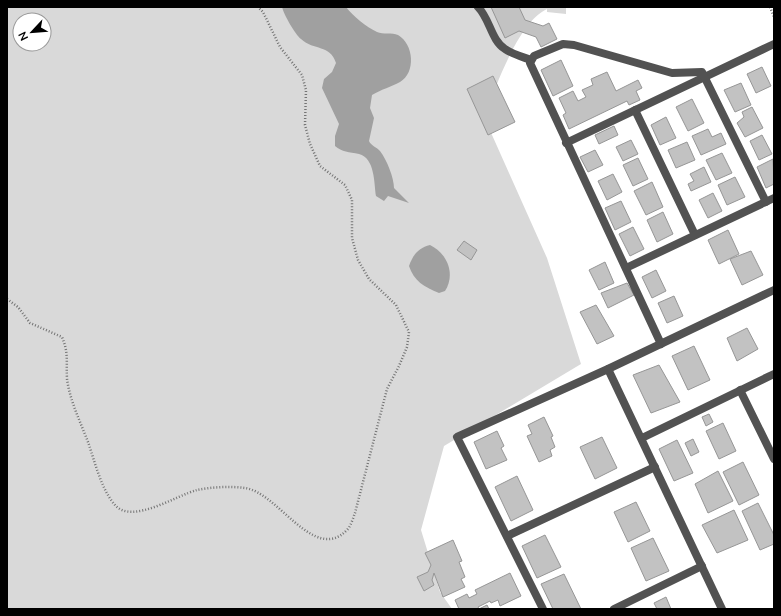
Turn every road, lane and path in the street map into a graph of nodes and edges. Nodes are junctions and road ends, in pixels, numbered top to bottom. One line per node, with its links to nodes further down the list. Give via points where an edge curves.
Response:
1 (258, 7): 14 (path, via 280,47 302,75 306,90 305,125 320,166 345,185 352,200 352,238 358,260 369,279 396,305 410,332 407,347 387,389 355,513 348,529 335,538 322,540 306,531 267,498 247,488 197,490 147,510 129,513 116,506 100,475 74,409 67,378 68,349 62,337 30,323 18,307)
2 (478, 7): 6 (street, via 483,11 505,50)
3 (770, 7): 4 (path)
4 (774, 17)
5 (774, 44): 7 (street)
6 (531, 60): 7 (street, via 534,56 563,44 574,45 651,69 672,73 702,72); 9 (street, via 530,63)
7 (706, 76): 8 (street); 10 (street)
8 (635, 110): 9 (street); 11 (street)
9 (566, 143): 12 (street)
10 (770, 200): 11 (street)
11 (695, 236): 12 (street)
12 (626, 268): 15 (street)
13 (774, 290): 15 (street)
14 (7, 299)
15 (661, 344): 16 (street)
16 (608, 369): 19 (street); 22 (street, via 458,437)
17 (774, 374): 18 (street)
18 (740, 390): 19 (street); 20 (street)
19 (642, 438): 21 (street)
20 (774, 459)
21 (655, 467): 22 (street); 23 (street)
22 (507, 536): 24 (street)
23 (702, 566): 25 (street); 26 (street)
24 (543, 609)
25 (614, 609)
26 (722, 609)

